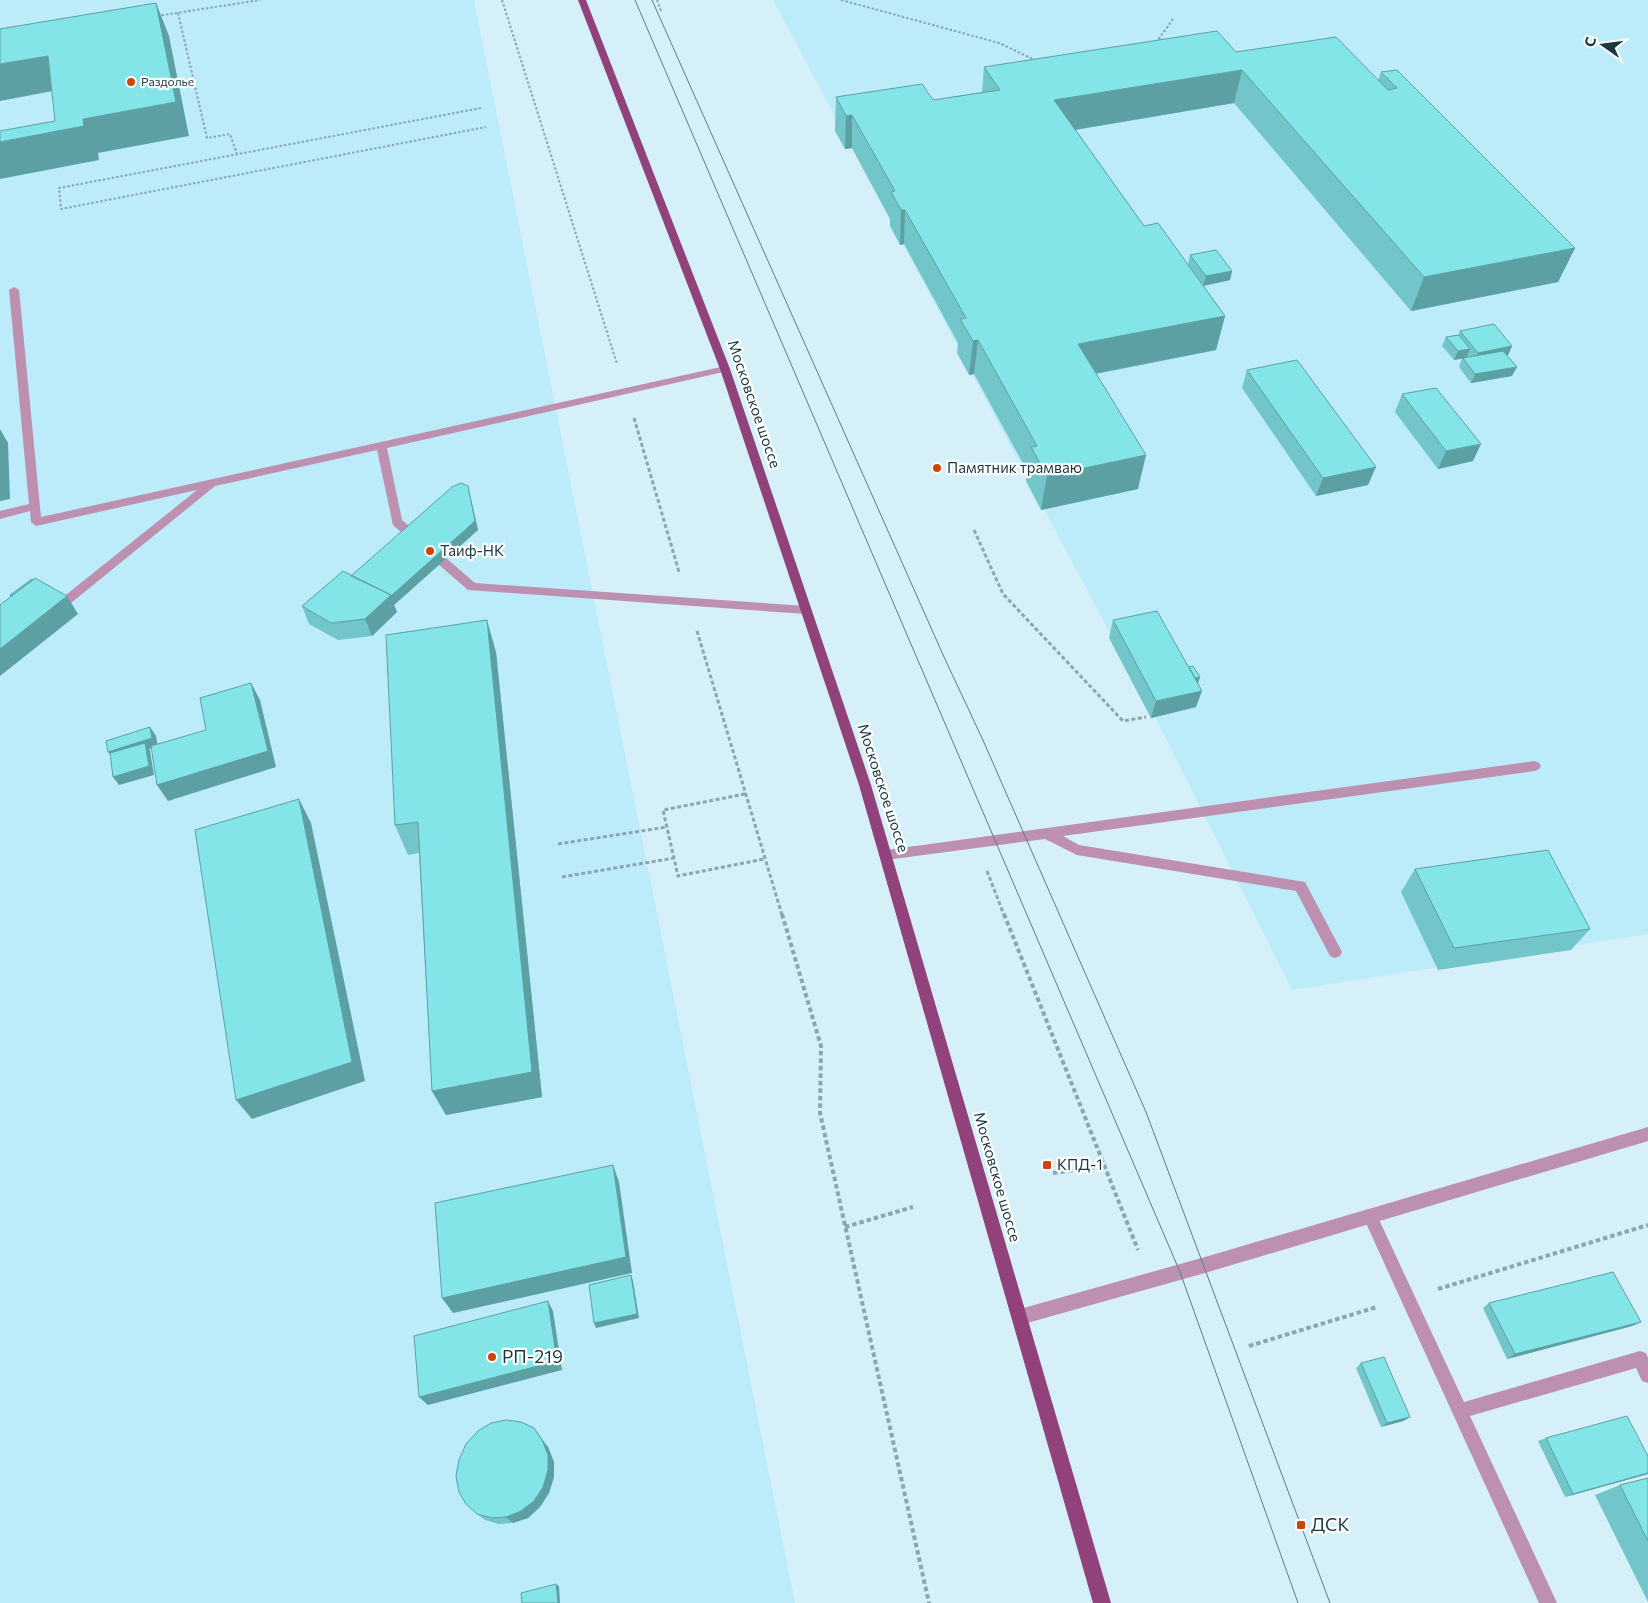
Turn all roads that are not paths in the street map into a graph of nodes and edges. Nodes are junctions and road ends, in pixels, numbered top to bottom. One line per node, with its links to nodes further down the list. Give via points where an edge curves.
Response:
1 (582, 0): 3 (main road, Московское шоссе)
2 (14, 290): 6 (street)
3 (725, 369): 4 (street); 8 (main road, Московское шоссе)
4 (381, 446): 5 (street); 8 (street, via 397,522 472,587)
5 (212, 484): 6 (street, via 36,522); 9 (street)
6 (34, 506): 7 (street)
7 (0, 515)
8 (806, 610): 12 (main road, Московское шоссе)
9 (45, 618)
10 (1536, 766): 11 (street)
11 (1044, 832): 12 (street); 13 (street, via 1077,850 1300,886)
12 (886, 855): 16 (main road, Московское шоссе)
13 (1335, 952)
14 (1648, 1134): 15 (street)
15 (1370, 1216): 16 (street); 18 (street)
16 (1020, 1316): 19 (main road, Московское шоссе)
17 (1648, 1375): 18 (street, via 1640,1360)
18 (1460, 1411): 20 (street)
19 (1102, 1603)
20 (1548, 1603)

